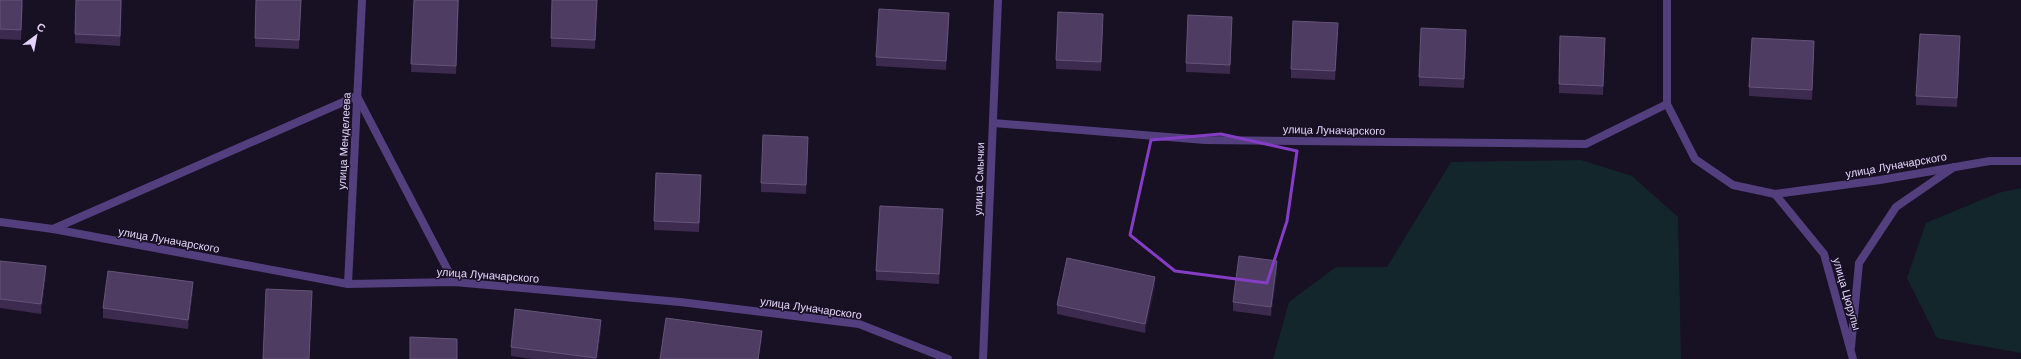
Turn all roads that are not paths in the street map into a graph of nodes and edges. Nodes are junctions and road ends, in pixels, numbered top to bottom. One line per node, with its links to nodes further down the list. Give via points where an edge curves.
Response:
1 (362, 0): 4 (street, улица Менделеева)
2 (998, 0): 6 (street, улица Смычки)
3 (1667, 0): 5 (street)
4 (357, 96): 11 (street); 12 (street); 13 (street, улица Менделеева)
5 (1667, 104): 6 (street, улица Луначарского, via 1586,144 1205,140); 9 (street, via 1695,159 1733,185)
6 (993, 123): 16 (street, улица Смычки)
7 (2021, 161): 8 (street, улица Луначарского)
8 (1956, 165): 9 (street, улица Луначарского, via 1880,180); 14 (street, via 1896,206 1859,263)
9 (1775, 194): 14 (street, улица Цюрупы, via 1824,254)
10 (0, 222): 11 (street, улица Луначарского)
11 (53, 230): 13 (street, улица Луначарского)
12 (454, 282): 13 (street, улица Луначарского); 15 (street, улица Луначарского, via 680,302 859,324)
13 (348, 284)
14 (1851, 347): 17 (street, улица Цюрупы)
15 (948, 359)
16 (983, 359)
17 (1853, 359)

